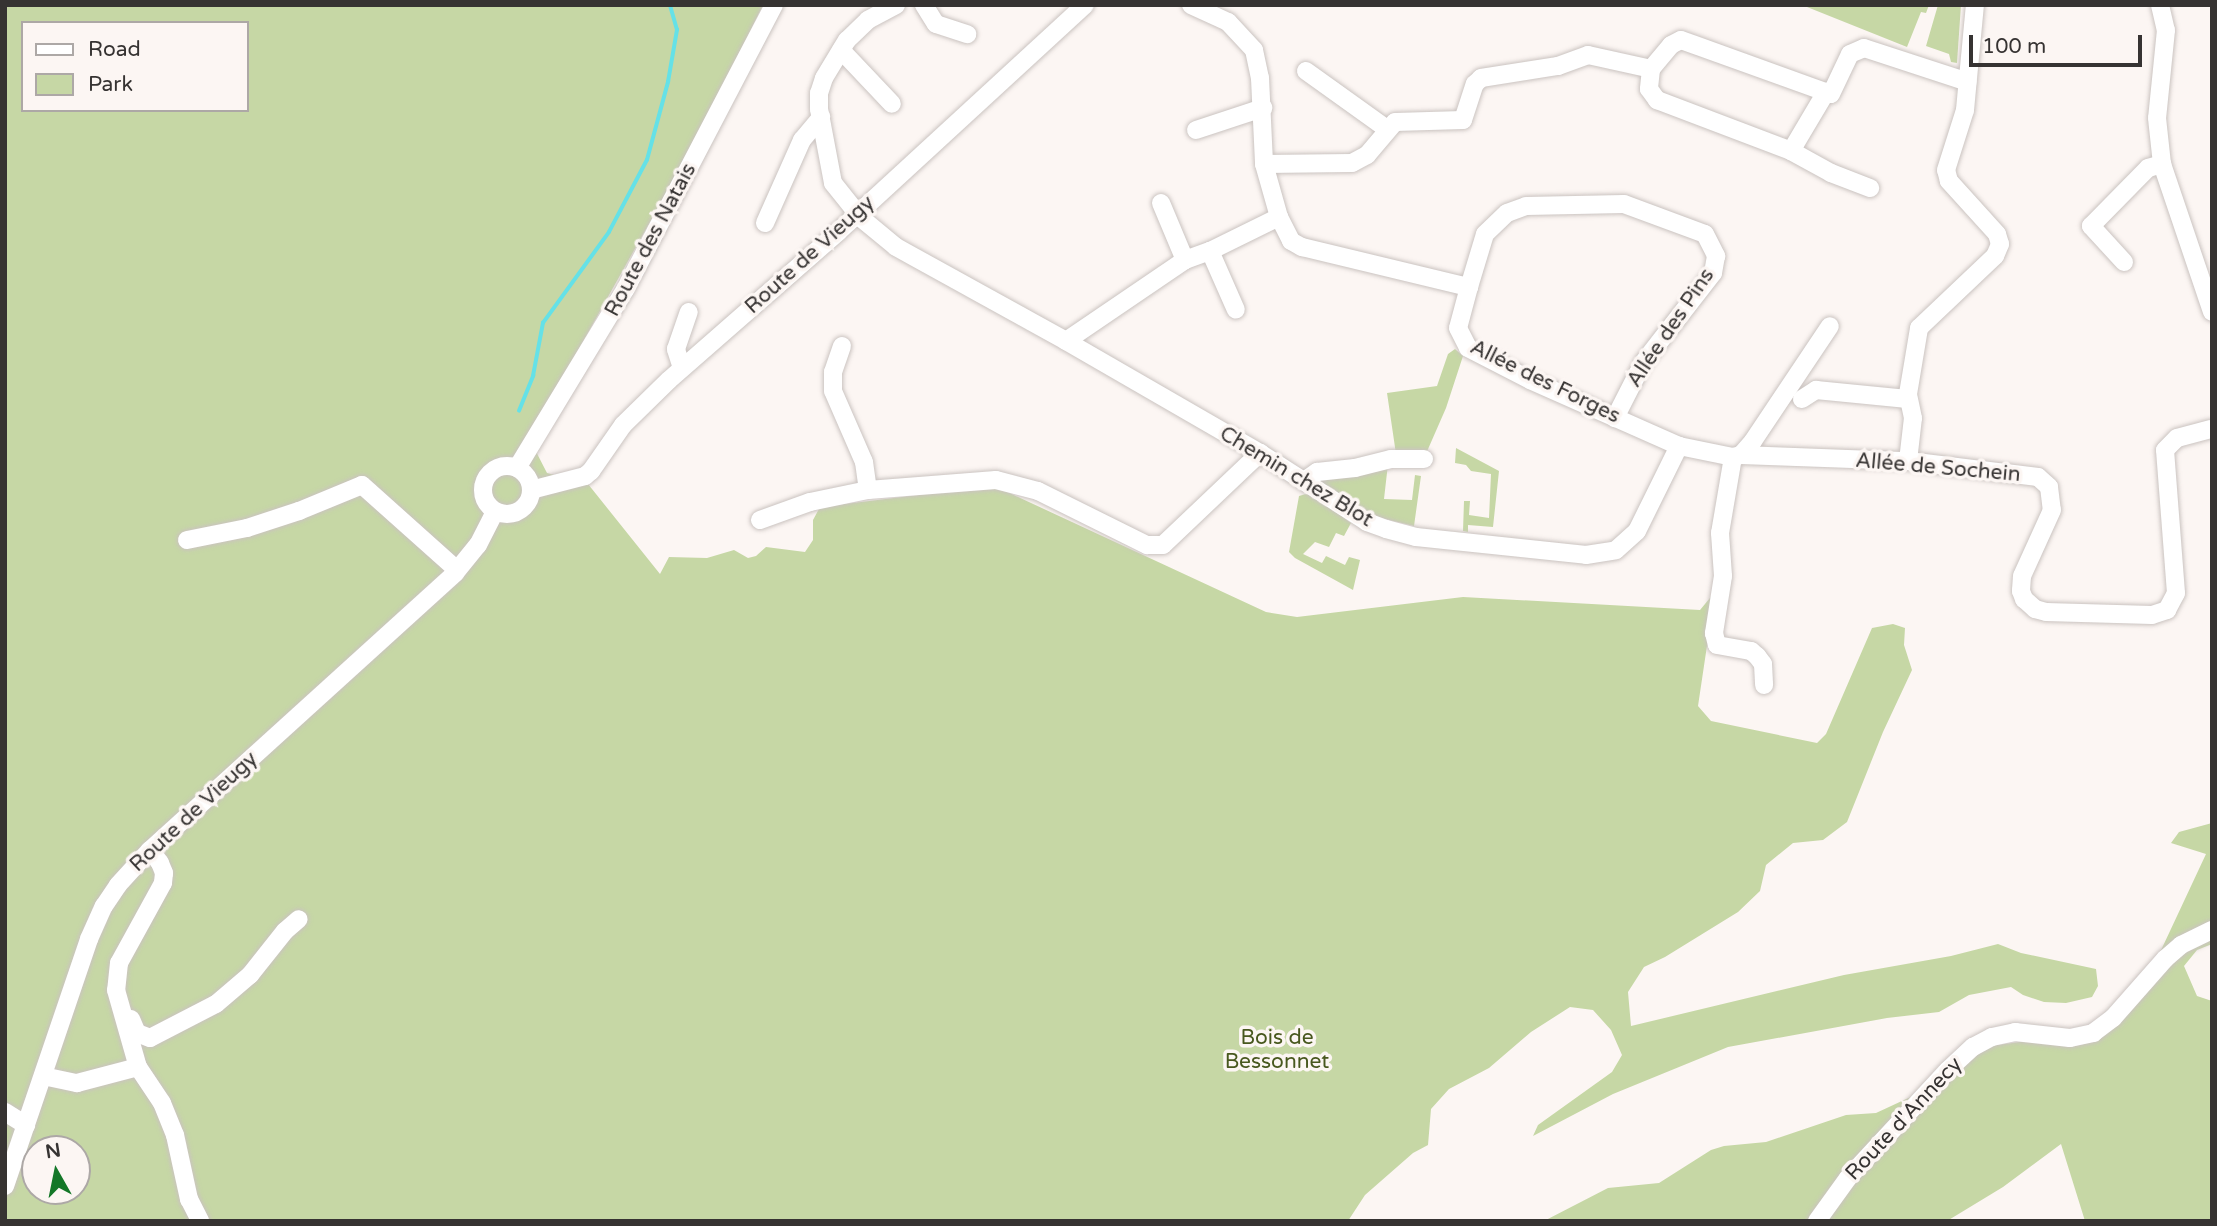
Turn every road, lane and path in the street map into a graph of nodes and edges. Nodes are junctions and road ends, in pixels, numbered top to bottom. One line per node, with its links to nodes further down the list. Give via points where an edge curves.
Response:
1 (774, 5): 49 (street, Route des Natais, via 625,290)
2 (896, 5): 11 (street, Chemin chez Blot, via 857,29)
3 (924, 5): 10 (street, via 936,24)
4 (1085, 5): 26 (street, Route de Vieugy)
5 (1191, 5): 17 (street, via 1228,22 1254,50)
6 (1975, 5): 14 (street)
7 (2160, 5): 9 (street)
8 (2177, 5): 9 (street)
9 (2166, 30): 23 (street, via 2157,118)
10 (967, 34)
11 (841, 50): 16 (street); 18 (street, Chemin chez Blot, via 821,86)
12 (1651, 69): 15 (street, via 1681,40); 19 (street, via 1588,55 1558,66 1486,77 1475,84 1463,120 1401,120); 21 (street, via 1649,89 1657,100)
13 (1306, 71): 19 (street)
14 (1968, 82): 15 (street, via 1864,48 1850,54 1831,94); 41 (street, via 1965,110 1946,170 1949,181 1997,234 2000,244 1995,256 1920,325)
15 (1826, 92): 21 (street)
16 (892, 104)
17 (1263, 108): 20 (street); 22 (street)
18 (821, 117): 26 (street, Chemin chez Blot, via 833,183); 28 (street, via 802,140)
19 (1387, 129): 22 (street, via 1367,155 1352,163)
20 (1196, 130)
21 (1791, 151): 24 (street)
22 (1264, 164): 27 (street)
23 (2162, 164): 31 (street, via 2148,168 2091,226); 35 (street)
24 (1870, 188)
25 (1161, 203): 30 (street)
26 (857, 214): 37 (street, Chemin chez Blot, via 896,247); 39 (street, Route de Vieugy)
27 (1279, 217): 29 (street); 32 (street, via 1287,236 1302,247)
28 (765, 223)
29 (1210, 251): 30 (street); 33 (street)
30 (1185, 260): 37 (street)
31 (2124, 262)
32 (1469, 287): 42 (street, Allée des Forges, via 1458,328 1468,348); 42 (street, Allée des Pins, via 1485,234 1507,213 1526,206 1624,204 1705,234 1716,256 1713,273 1643,363)
33 (1236, 310)
34 (689, 312): 39 (street, via 676,349)
35 (2212, 312)
36 (1830, 326): 46 (street, via 1754,441)
37 (1066, 341): 45 (street, Chemin chez Blot)
38 (842, 346): 52 (street, via 832,391 864,463)
39 (682, 368): 51 (street, Route de Vieugy, via 623,425 585,476)
40 (1802, 399): 41 (street, via 1816,390 1851,387)
41 (1908, 399): 48 (street, via 1913,418)
42 (1615, 418): 44 (street, Allée des Forges)
43 (2212, 434): 48 (street, Allée de Sochein, via 2171,442 2163,457 2176,593 2167,610 2152,615 2035,609 2024,599 2020,583 2052,510 2045,482 2038,477)
44 (1679, 446): 46 (street); 50 (street, Chemin chez Blot, via 1637,531 1624,546 1607,554 1401,534 1367,522)
45 (1260, 453): 50 (street, Chemin chez Blot); 52 (street, via 1163,545 1147,545 1038,491 996,480)
46 (1737, 456): 48 (street, Allée de Sochein); 57 (street, via 1720,533 1723,576 1714,634 1717,645 1757,656 1763,664)
47 (1424, 459): 50 (street, via 1391,459 1317,472)
48 (1908, 461)
49 (517, 468): 51 (street); 53 (street, via 498,467 484,481 484,499)
50 (1304, 481)
51 (531, 490): 53 (street, via 519,511)
52 (868, 491): 54 (street, via 810,502)
53 (495, 512): 56 (street, Route de Vieugy, via 478,545)
54 (760, 520)
55 (187, 540): 56 (street, via 247,528 362,485)
56 (457, 570): 58 (street, Route de Vieugy)
57 (1764, 685)
58 (149, 850): 61 (street, via 160,863 163,883 123,953); 63 (street, Route de Vieugy, via 104,906)
59 (299, 919): 61 (street, via 250,975 216,1004 160,1035 137,1033)
60 (2212, 930): 68 (street, Route d'Annecy, via 2181,945 2113,1018 2093,1033 2070,1038 2015,1032 1973,1047 1848,1178)
61 (116, 976): 62 (street)
62 (138, 1067): 63 (street, via 77,1083); 67 (street, via 170,1121 189,1199)
63 (43, 1076): 65 (street, Route de Vieugy)
64 (5, 1112): 65 (street)
65 (26, 1125): 66 (street, Route de Vieugy)
66 (5, 1186)
67 (200, 1221)
68 (1817, 1221)

